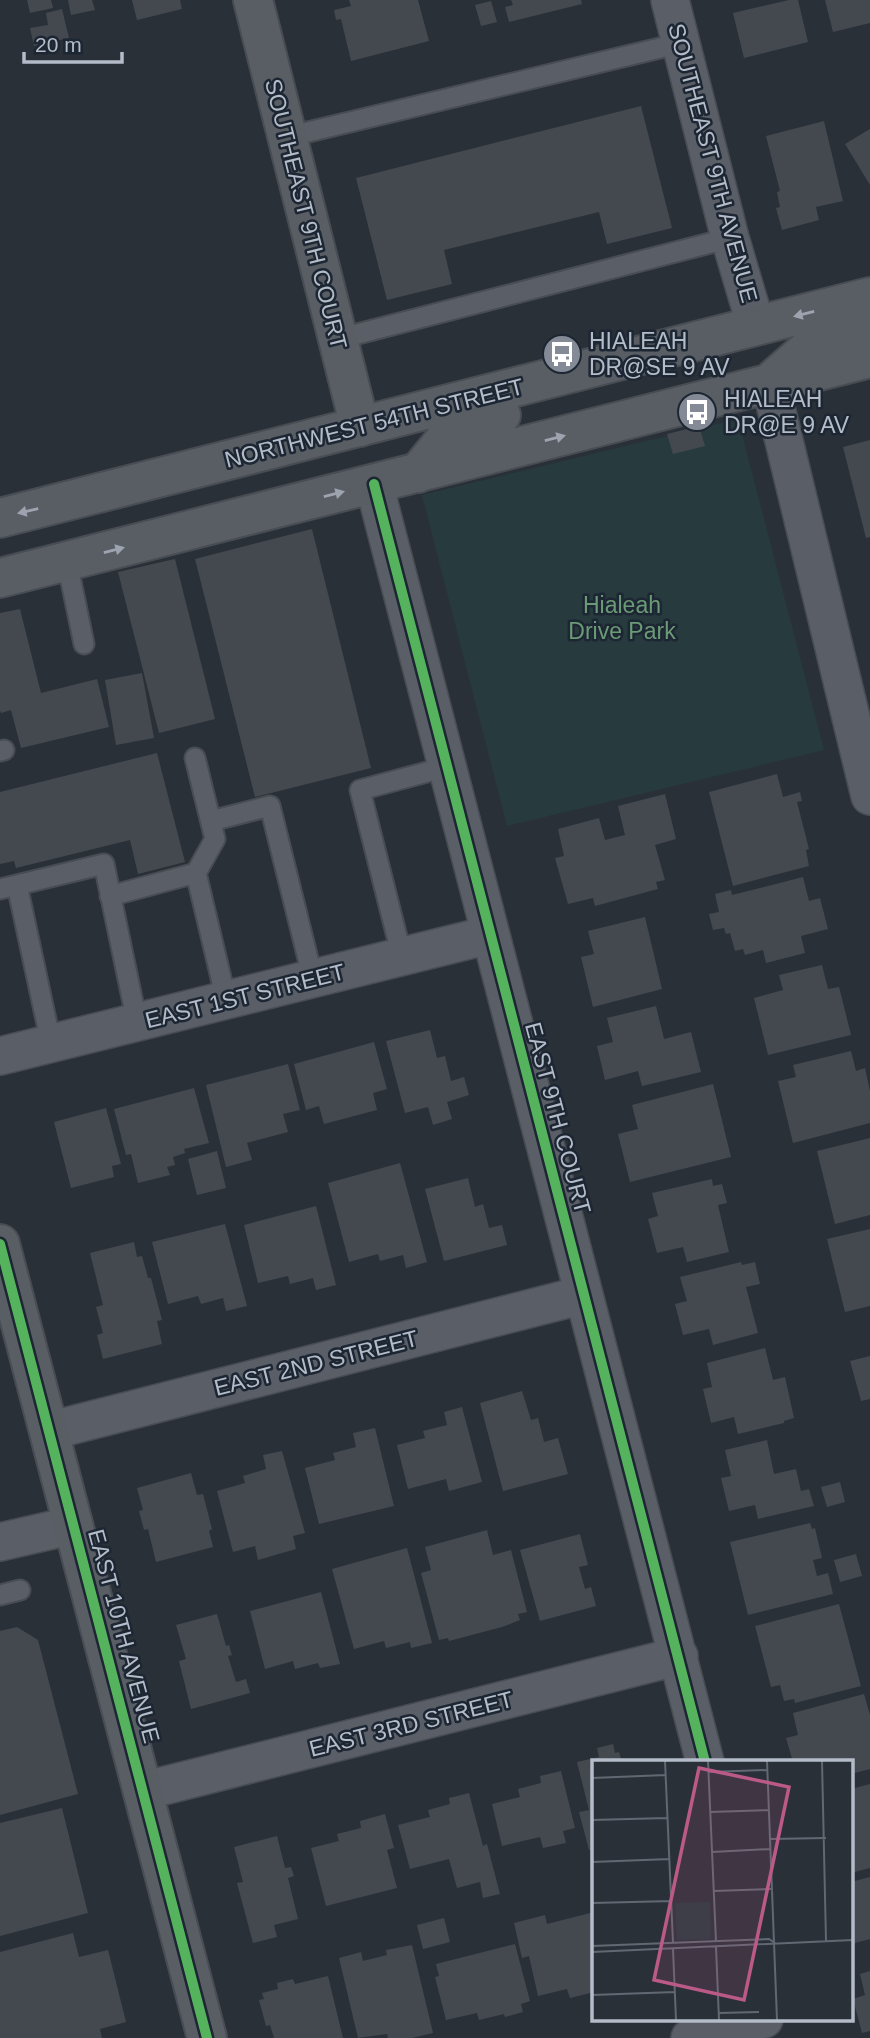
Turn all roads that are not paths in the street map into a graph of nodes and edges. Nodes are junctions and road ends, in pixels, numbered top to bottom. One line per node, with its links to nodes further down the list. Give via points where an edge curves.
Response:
1 (253, 0): 4 (main road, SOUTHEAST 9TH COURT)
2 (670, 0): 3 (street, SOUTHEAST 9TH AVENUE)
3 (681, 43): 4 (lane); 5 (street, SOUTHEAST 9TH AVENUE)
4 (287, 137): 9 (main road, SOUTHEAST 9TH COURT)
5 (730, 238): 8 (street, SOUTHEAST 9TH AVENUE); 9 (lane)
6 (870, 297): 8 (main road, NORTHWEST 54TH STREET, one-way to 8)
7 (870, 324): 11 (main road, via 823,336)
8 (756, 326): 12 (main road, NORTHWEST 54TH STREET); 13 (main road, via 723,358 456,426)
9 (338, 339): 12 (main road, SOUTHEAST 9TH COURT)
10 (870, 358): 11 (main road)
11 (770, 383): 13 (main road, one-way to 11); 21 (street)
12 (360, 427): 15 (main road, NORTHWEST 54TH STREET, one-way to 15)
13 (418, 472): 14 (main road)
14 (374, 484): 16 (main road, one-way to 14); 20 (street, EAST 9TH COURT)
15 (0, 518)
16 (67, 562): 17 (main road); 18 (lane)
17 (0, 578)
18 (84, 644)
19 (195, 758): 22 (lane)
20 (446, 766): 26 (street, EAST 9TH COURT); 27 (lane, via 360,790)
21 (868, 776)
22 (211, 821): 23 (lane, via 215,839); 28 (lane, via 270,806)
23 (196, 873): 25 (lane); 29 (lane)
24 (8, 887): 25 (lane, via 104,864); 31 (lane)
25 (110, 896): 30 (lane)
26 (489, 935): 27 (street, EAST 1ST STREET); 34 (street, EAST 9TH COURT)
27 (402, 957): 28 (street, EAST 1ST STREET)
28 (313, 979): 29 (street, EAST 1ST STREET)
29 (226, 999): 30 (street, EAST 1ST STREET)
30 (137, 1022): 31 (street, EAST 1ST STREET)
31 (51, 1043): 32 (street, EAST 1ST STREET)
32 (0, 1056)
33 (0, 1244): 35 (main road, EAST 10TH AVENUE)
34 (583, 1295): 35 (street, EAST 2ND STREET); 40 (street, EAST 9TH COURT)
35 (49, 1431): 36 (main road, EAST 10TH AVENUE)
36 (74, 1525): 37 (street); 42 (main road, EAST 10TH AVENUE)
37 (0, 1542)
38 (20, 1590): 39 (lane)
39 (0, 1595)
40 (679, 1657): 41 (street, EAST 9TH COURT); 42 (street, EAST 3RD STREET)
41 (705, 1760)
42 (143, 1791): 45 (main road, EAST 10TH AVENUE)
43 (756, 2021): 46 (street)
44 (770, 2021): 47 (street)
45 (207, 2038)
46 (690, 2038)
47 (774, 2038)

